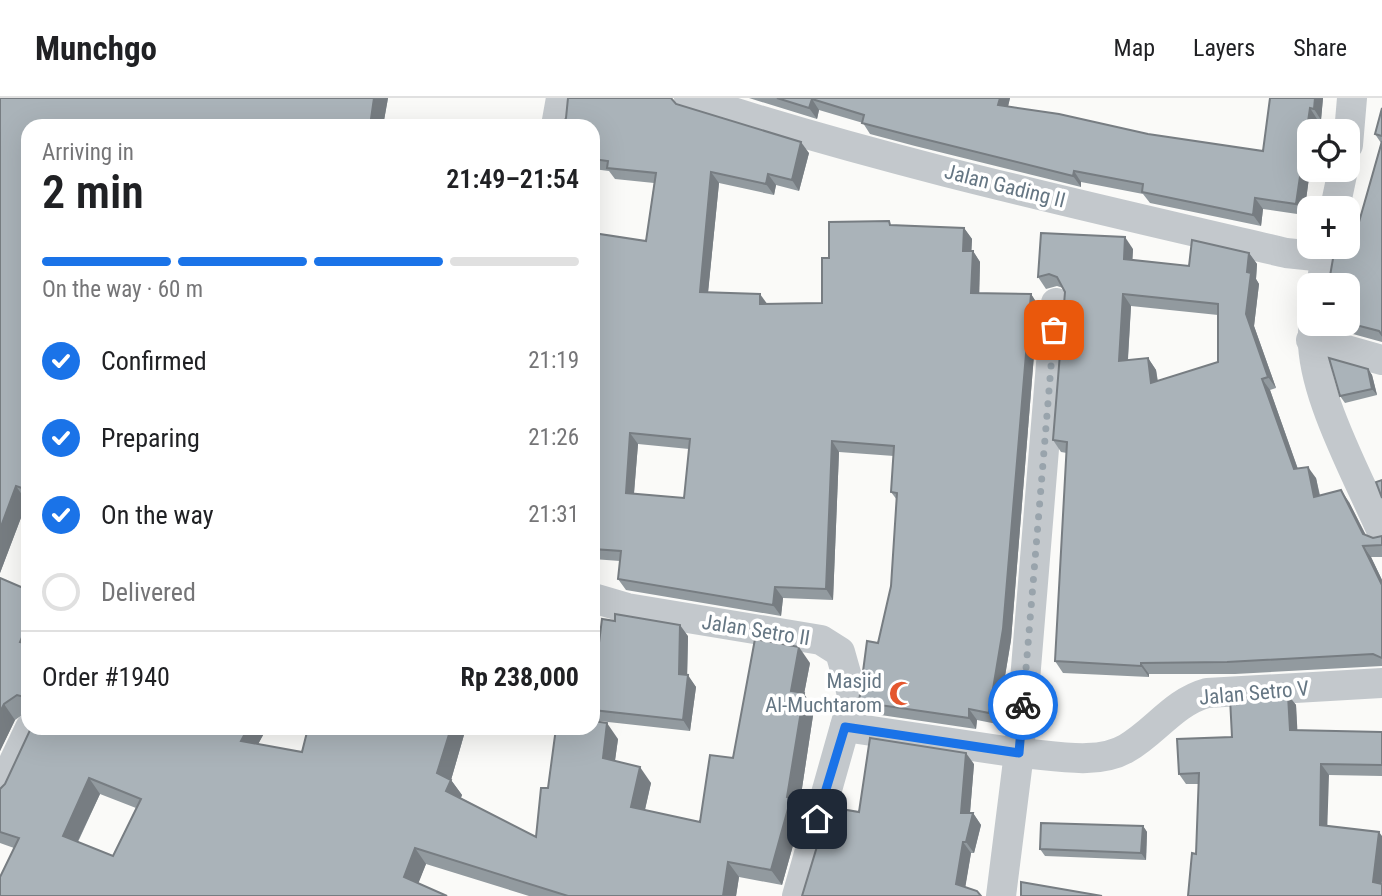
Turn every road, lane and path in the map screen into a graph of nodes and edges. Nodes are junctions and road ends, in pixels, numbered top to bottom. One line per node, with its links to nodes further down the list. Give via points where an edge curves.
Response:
1 (561, 98): 5 (street)
2 (689, 98): 4 (street, Jalan Gading II)
3 (1352, 98): 6 (street)
4 (747, 107): 7 (street, Jalan Gading II, via 1009,188)
5 (557, 119)
6 (1350, 119)
7 (1325, 263)
8 (1056, 303): 17 (street)
9 (1313, 336): 12 (street, via 1320,390)
10 (1322, 336): 11 (street)
11 (1382, 360)
12 (1382, 531)
13 (600, 600): 15 (street, Jalan Setro II, via 831,645 840,652 851,685 853,698)
14 (1382, 683): 17 (street, Jalan Setro V, via 1207,693 1190,698 1127,748 1112,754)
15 (845, 727): 17 (street); 19 (street, Jalan Setro II)
16 (18, 731): 18 (street)
17 (1019, 753): 20 (street)
18 (0, 791)
19 (797, 896)
20 (1001, 896)

